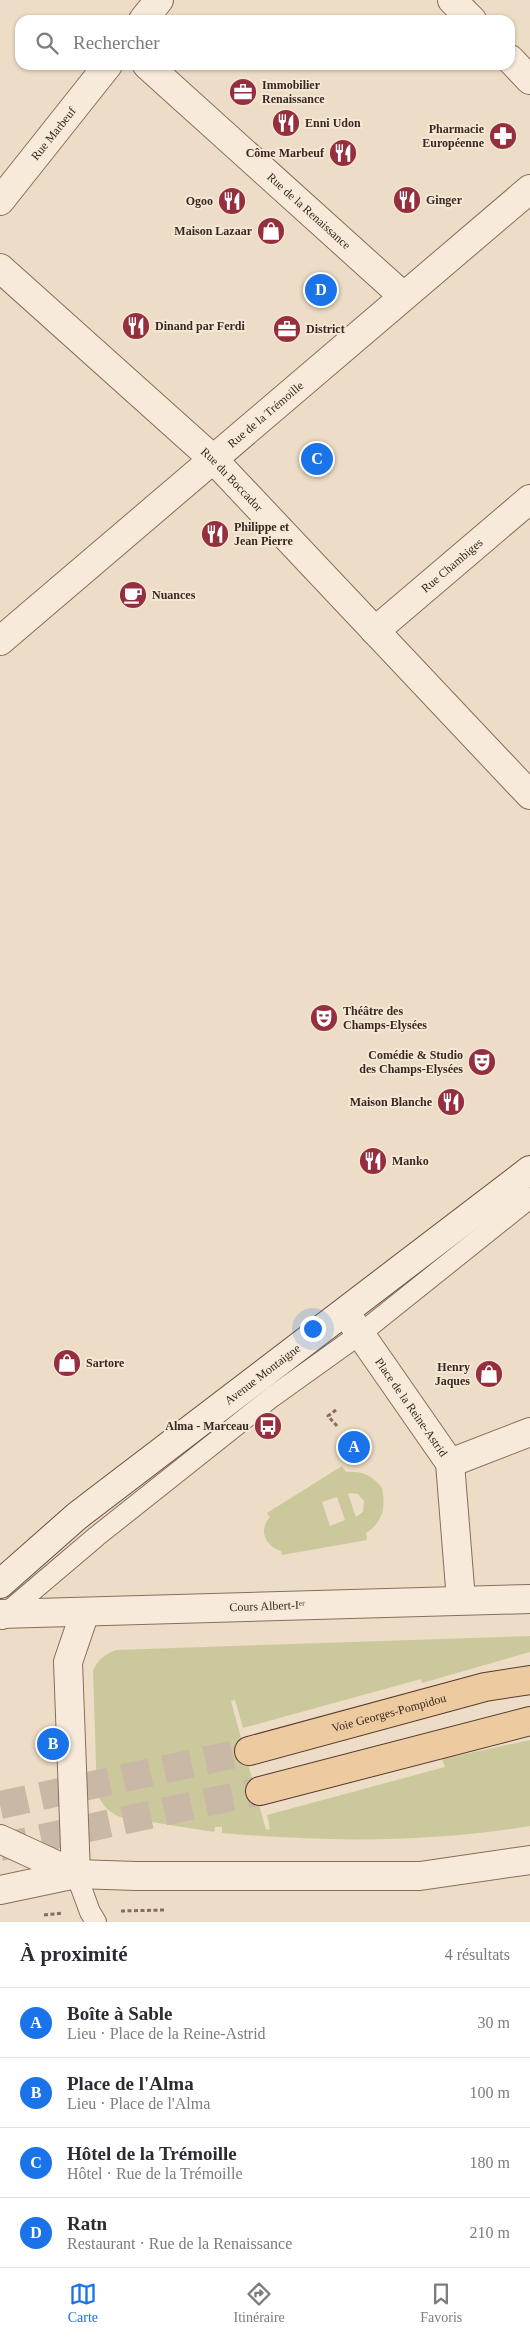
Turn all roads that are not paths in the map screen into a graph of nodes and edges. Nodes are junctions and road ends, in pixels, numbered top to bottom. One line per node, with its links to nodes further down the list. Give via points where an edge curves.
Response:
1 (159, 0): 3 (street)
2 (452, 0): 4 (street)
3 (147, 15)
4 (467, 15)
5 (515, 64): 8 (street)
6 (104, 70): 10 (street, Rue Marbeuf)
7 (153, 70): 12 (street, Rue de la Renaissance)
8 (530, 80)
9 (530, 189): 12 (street, Rue de la Trémoille)
10 (0, 201)
11 (0, 268): 13 (street, Rue du Boccador)
12 (403, 296): 13 (street, Rue de la Trémoille)
13 (213, 459): 15 (street, Rue du Boccador); 16 (street, Rue de la Trémoille)
14 (530, 499): 15 (street, Rue Chambiges)
15 (375, 631): 17 (street, Rue du Boccador)
16 (0, 642)
17 (530, 795)
18 (530, 1170): 20 (street, Avenue Montaigne)
19 (530, 1198): 20 (lane, Avenue Montaigne)
20 (353, 1323): 22 (street, Place de la Reine-Astrid); 23 (street, Avenue Montaigne, via 77,1516); 27 (lane, Avenue Montaigne, via 272,1397 97,1536)
21 (530, 1432): 22 (street)
22 (450, 1463): 25 (street, Place de la Reine-Astrid)
23 (0, 1584)
24 (530, 1599): 25 (street, Cours Albert-Iᵉʳ)
25 (460, 1600): 26 (street, Cours Albert-Iᵉʳ)
26 (85, 1612): 27 (street, Cours Albert-Iᵉʳ); 36 (street, via 68,1662)
27 (2, 1617)
28 (530, 1673): 30 (main road)
29 (530, 1680): 30 (main road, Voie Georges-Pompidou)
30 (485, 1686): 32 (main road, Voie Georges-Pompidou)
31 (530, 1721): 33 (main road)
32 (249, 1750)
33 (260, 1791)
34 (0, 1839): 36 (street)
35 (530, 1860): 36 (street, via 420,1876)
36 (76, 1874): 37 (street); 38 (lane)
37 (0, 1890)
38 (93, 1917)

